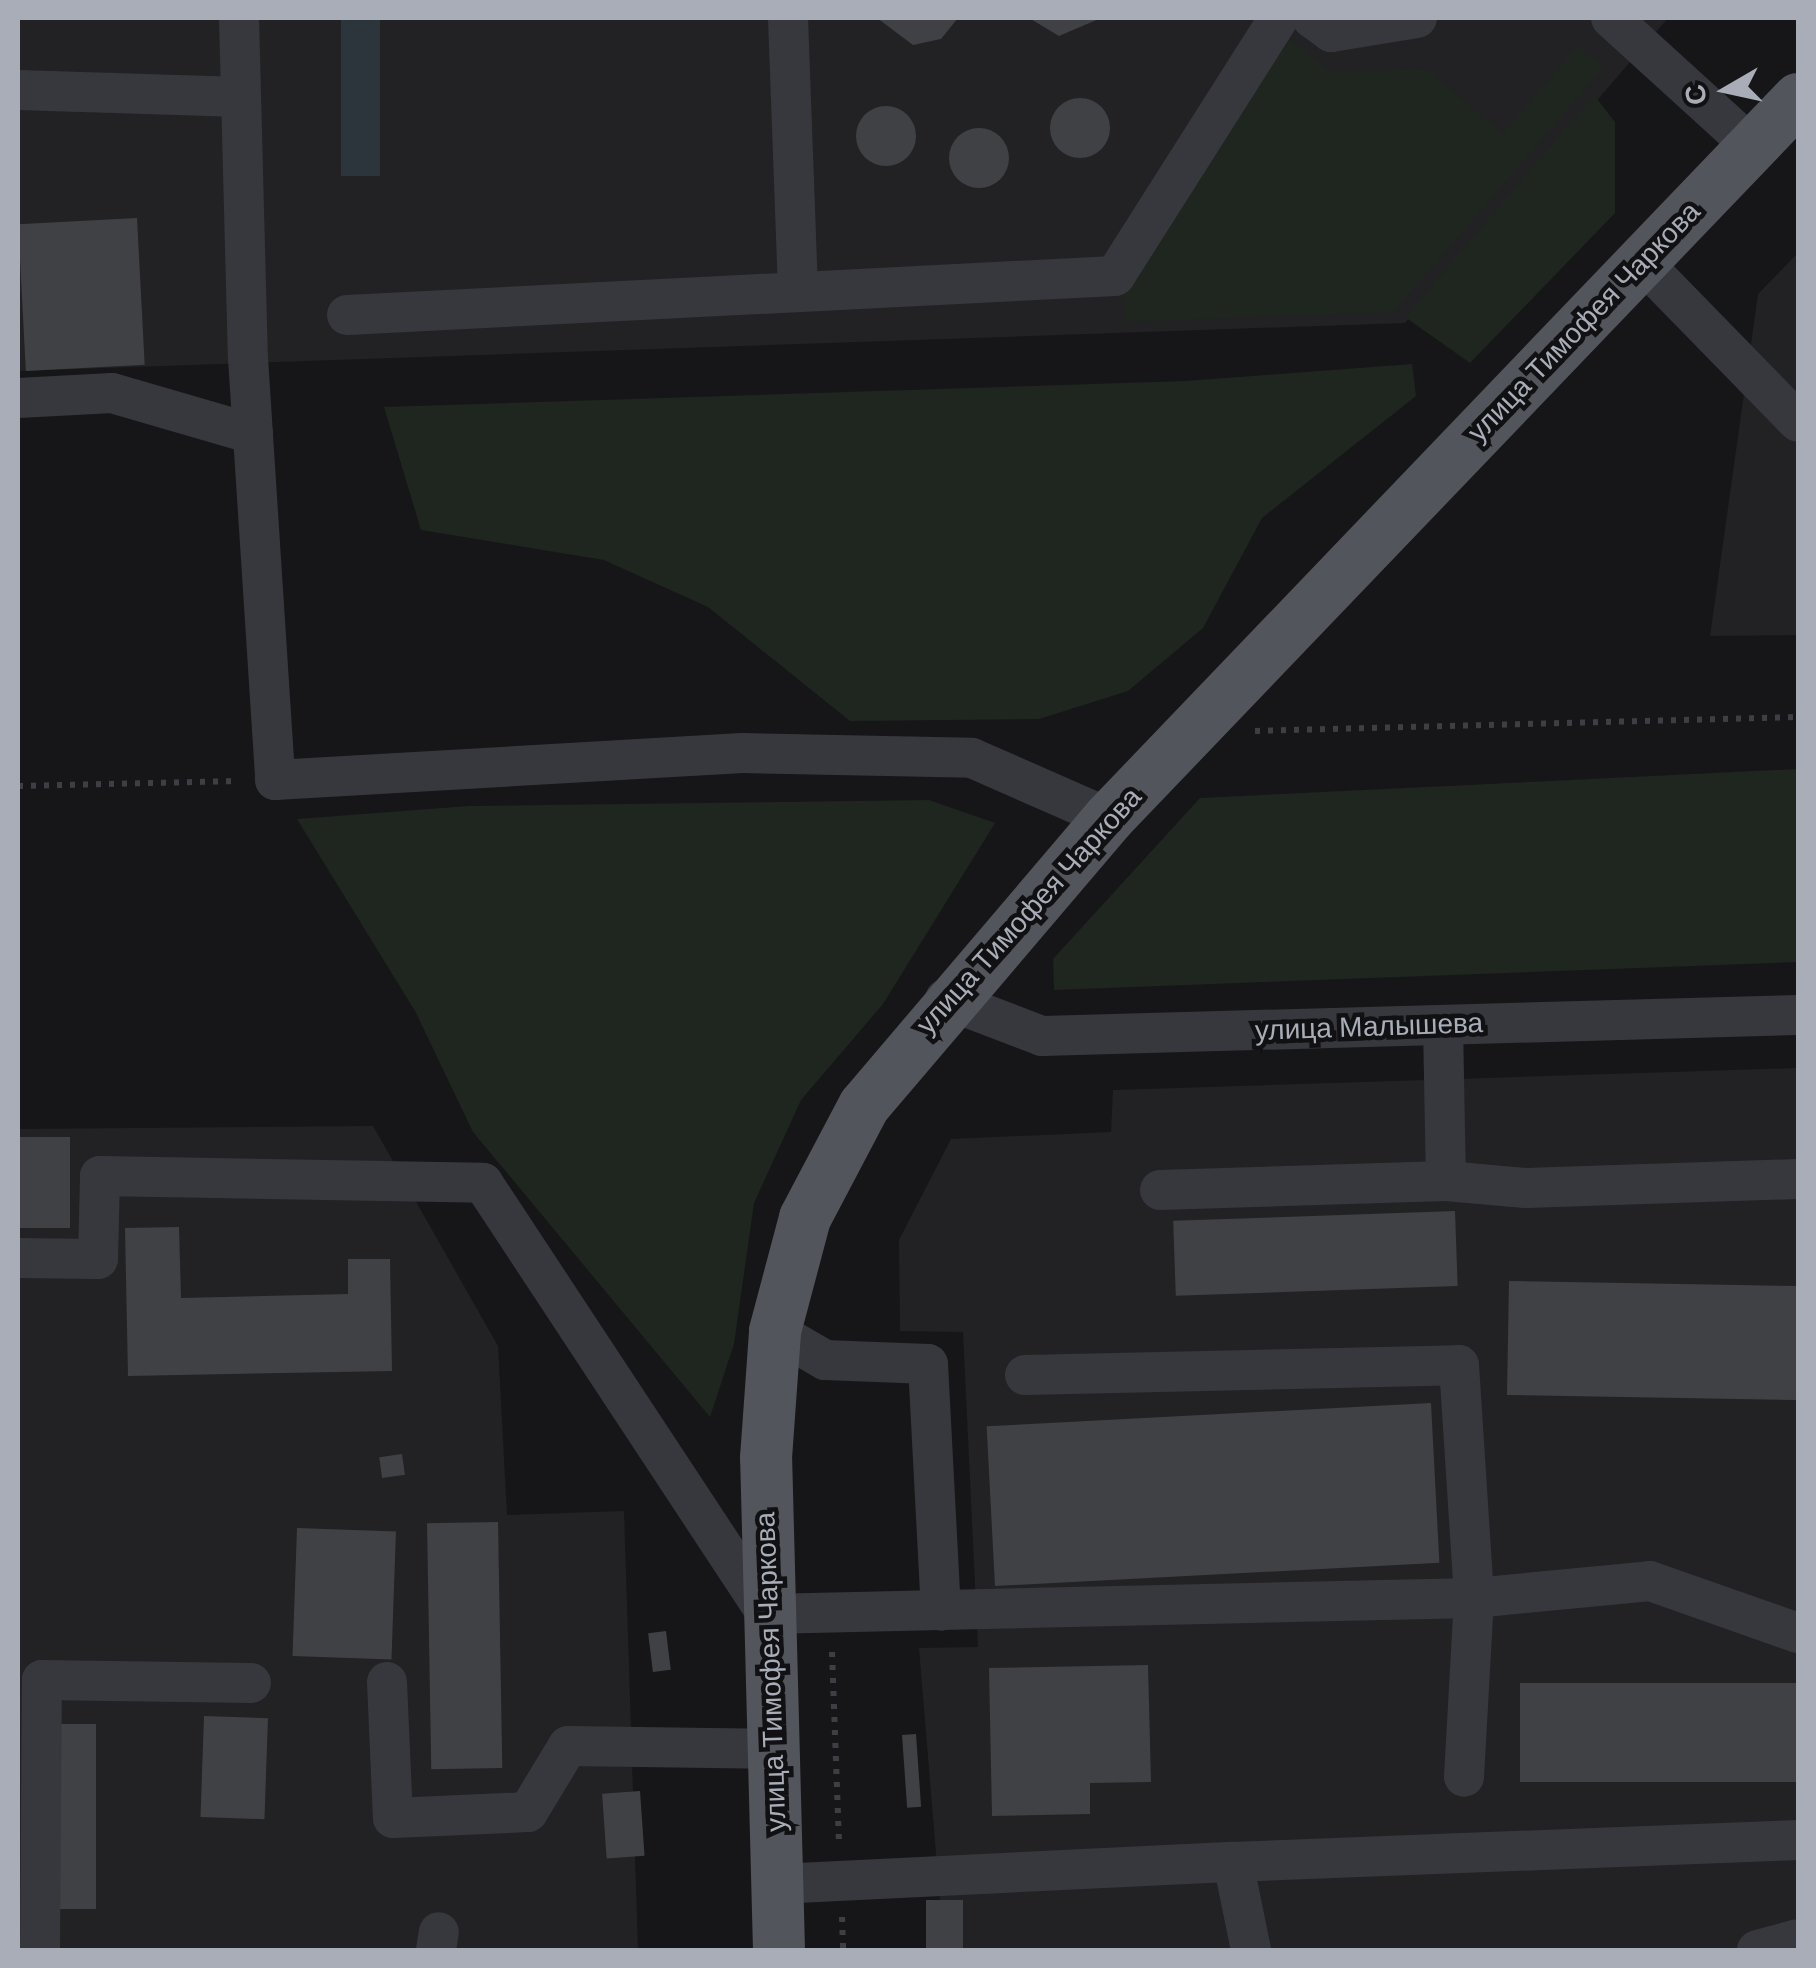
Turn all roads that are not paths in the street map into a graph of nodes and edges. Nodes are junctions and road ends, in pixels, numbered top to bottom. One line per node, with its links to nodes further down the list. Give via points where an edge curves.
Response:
1 (240, 18): 8 (lane)
2 (788, 18): 12 (lane)
3 (1279, 18): 12 (lane, via 1115,276)
4 (1312, 18): 5 (lane, via 1330,32)
5 (1417, 18)
6 (1611, 18): 10 (lane)
7 (18, 90): 8 (lane)
8 (241, 97): 16 (lane)
9 (1798, 101): 10 (main road, улица Тимофея Чаркова)
10 (1752, 147): 11 (main road, улица Тимофея Чаркова)
11 (1642, 262): 15 (lane); 17 (main road, улица Тимофея Чаркова)
12 (798, 292): 13 (lane)
13 (346, 315)
14 (18, 398): 16 (lane, via 112,393)
15 (1798, 422)
16 (253, 434): 17 (lane, via 276,780 742,753 972,758)
17 (1109, 818): 18 (main road, улица Тимофея Чаркова)
18 (946, 1000): 20 (lane, улица Малышева, via 1042,1036); 25 (main road, улица Тимофея Чаркова, via 864,1106 806,1218)
19 (1798, 1015): 20 (lane, улица Малышева)
20 (1443, 1025): 22 (lane)
21 (1798, 1179): 22 (lane)
22 (1446, 1182): 23 (lane)
23 (1160, 1190)
24 (18, 1258): 29 (lane, via 98,1260 100,1176 483,1183)
25 (775, 1331): 28 (lane, via 825,1360 928,1364); 29 (main road, улица Тимофея Чаркова)
26 (1026, 1374): 27 (lane, via 1459,1365)
27 (1474, 1598): 28 (lane); 30 (lane, via 1650,1581); 34 (lane)
28 (941, 1611): 29 (lane)
29 (767, 1614): 33 (main road, улица Тимофея Чаркова)
30 (1798, 1633)
31 (387, 1682): 33 (lane, via 393,1818 528,1812 568,1746)
32 (251, 1683): 39 (lane, via 42,1680)
33 (772, 1749): 37 (main road, улица Тимофея Чаркова)
34 (1464, 1777)
35 (1798, 1840): 36 (lane)
36 (1234, 1862): 37 (lane); 41 (lane)
37 (777, 1884): 40 (main road, улица Тимофея Чаркова)
38 (1798, 1939): 42 (lane)
39 (40, 1950)
40 (780, 1950)
41 (1251, 1950)
42 (1758, 1950)

